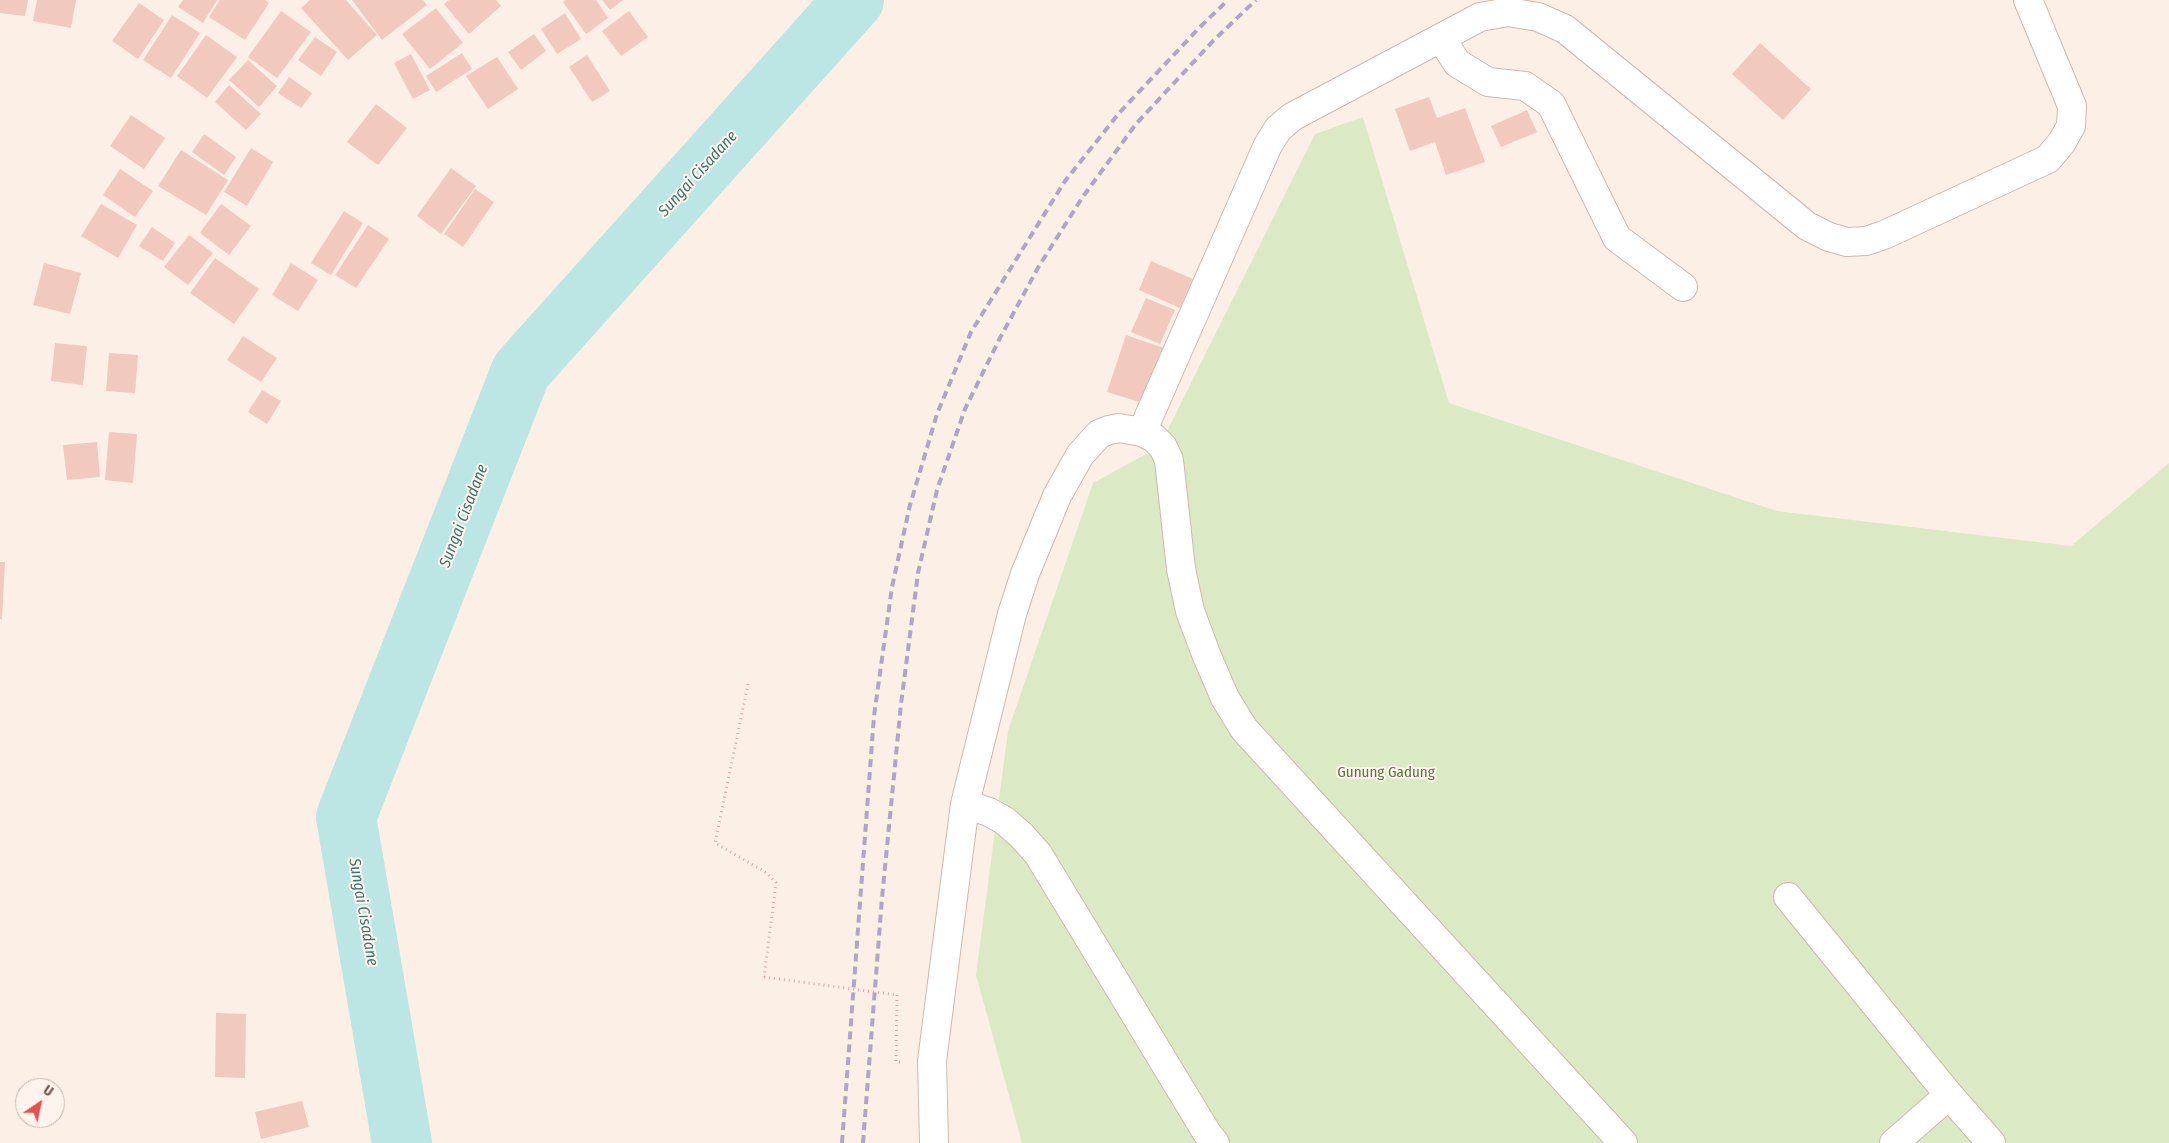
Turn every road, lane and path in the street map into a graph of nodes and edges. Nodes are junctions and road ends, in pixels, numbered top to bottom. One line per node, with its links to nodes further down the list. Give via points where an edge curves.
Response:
1 (2028, 0): 2 (lane, via 2072,106 2071,126 2062,142 2048,159 1866,241 1847,242 1808,226 1565,29 1538,16 1508,12 1480,16)
2 (1440, 38): 3 (lane, via 1457,63 1488,82 1524,86 1551,104 1616,238); 4 (lane, via 1292,117 1278,129 1268,145)
3 (1684, 287)
4 (1142, 432): 6 (lane, via 1119,428 1099,434 1080,456 1057,496 1012,614); 12 (lane, via 1154,438 1169,460 1181,569 1190,611 1225,698 1244,729)
5 (748, 684): 8 (path, bridge, via 715,843 767,873 776,883 764,977)
6 (965, 804): 10 (lane, via 932,1061); 11 (lane, via 1005,821 1038,854)
7 (1788, 897): 9 (lane)
8 (897, 995)
9 (1949, 1095): 13 (lane); 14 (lane)
10 (934, 1143)
11 (1215, 1143)
12 (1623, 1143)
13 (1894, 1143)
14 (1991, 1143)

